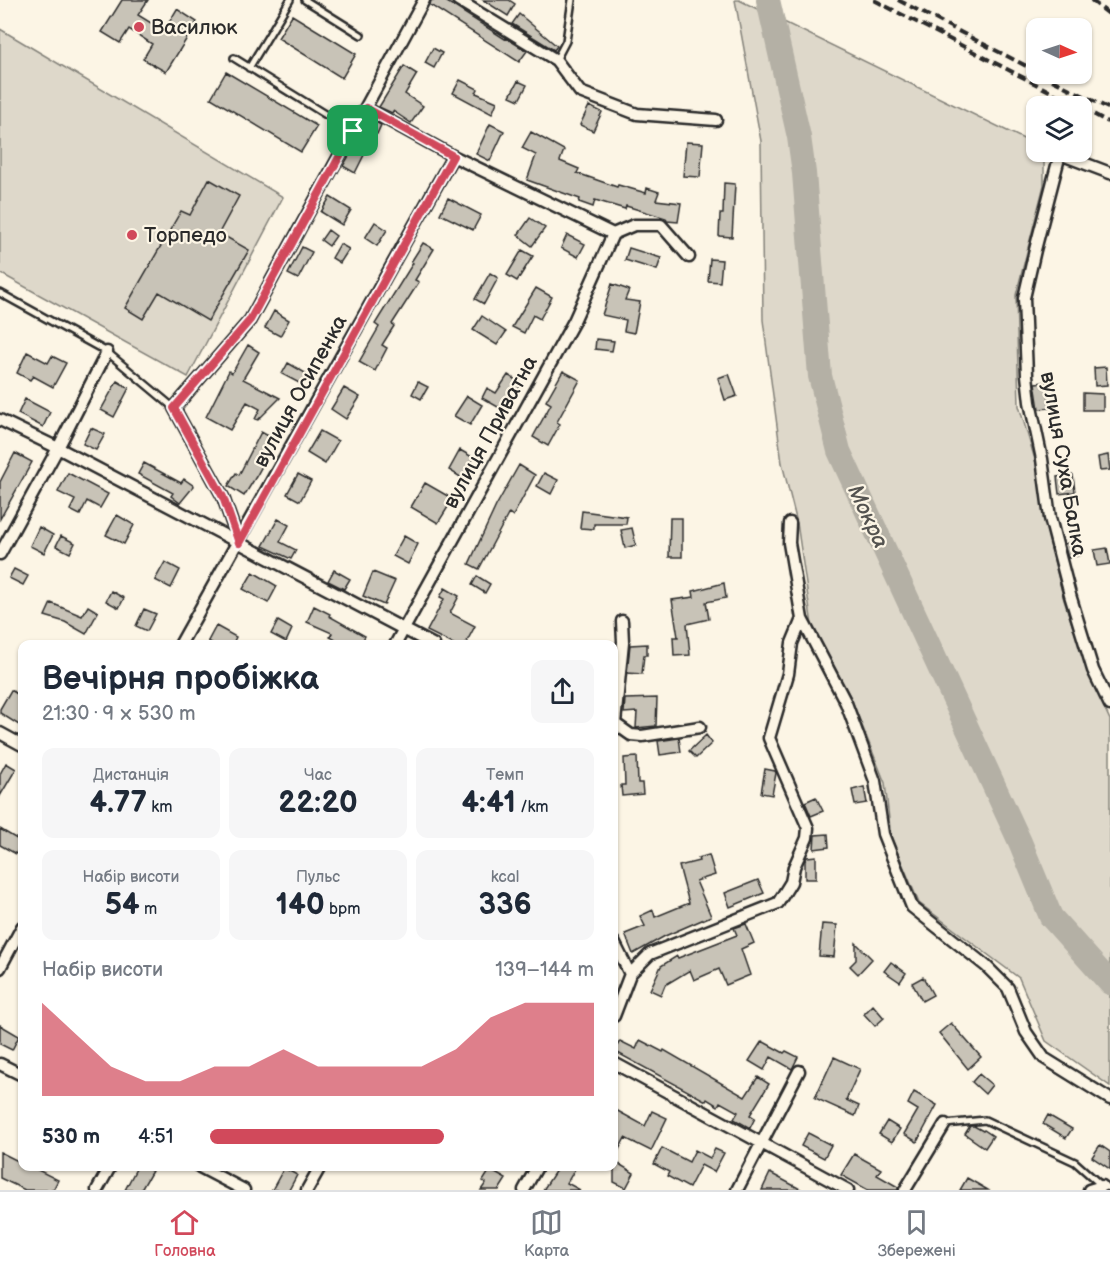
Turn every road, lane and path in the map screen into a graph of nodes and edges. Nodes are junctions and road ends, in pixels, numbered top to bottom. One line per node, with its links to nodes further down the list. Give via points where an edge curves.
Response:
1 (290, 0): 9 (lane)
2 (305, 0): 6 (lane)
3 (424, 0): 10 (street)
4 (459, 0): 8 (street)
5 (572, 0): 8 (lane, via 567,41)
6 (361, 35)
7 (234, 58): 9 (lane)
8 (556, 60): 11 (street, via 580,92 637,114)
9 (249, 68): 12 (lane)
10 (366, 108): 12 (street); 13 (street)
11 (716, 120)
12 (353, 131): 19 (street, via 250,320)
13 (453, 156): 15 (street); 23 (street, вулиця Осипенка)
14 (1110, 174): 32 (street, вулиця Суха Балка, via 1060,154 1024,298 1030,402 1050,518 1093,670)
15 (613, 234): 16 (street, via 634,225 661,225); 27 (street, вулиця Приватна, via 574,321)
16 (689, 257)
17 (0, 293): 18 (lane)
18 (107, 352): 19 (lane); 21 (street)
19 (174, 408): 23 (street, via 223,497)
20 (0, 420): 21 (street)
21 (58, 448): 23 (street); 24 (street)
22 (790, 523): 25 (street, via 789,543)
23 (239, 543): 27 (street); 28 (street, вулиця Осипенка)
24 (0, 554)
25 (802, 619): 40 (street, via 792,643 788,674 769,738 808,828 791,882 778,903 650,954); 46 (street, via 846,703 875,781 883,834 912,907 1008,988 1026,1032 1044,1058)
26 (622, 621): 31 (street)
27 (404, 629): 29 (street, вулиця Приватна); 30 (street)
28 (183, 640)
29 (398, 640)
30 (425, 640)
31 (618, 687)
32 (1110, 705)
33 (618, 726): 34 (street, via 631,735 642,736)
34 (700, 727)
35 (0, 733): 36 (street)
36 (18, 743)
37 (18, 934): 39 (street)
38 (618, 950): 40 (street)
39 (0, 968)
40 (630, 974): 41 (street)
41 (618, 1006)
42 (0, 1064): 45 (street)
43 (618, 1066): 48 (street)
44 (799, 1071): 48 (street)
45 (18, 1073)
46 (1110, 1099)
47 (945, 1124): 53 (lane, via 985,1120 1075,1162); 60 (street)
48 (761, 1144): 58 (street); 59 (street)
49 (108, 1171): 54 (street)
50 (208, 1171): 55 (street)
51 (318, 1171): 56 (street)
52 (535, 1171): 57 (street)
53 (1106, 1187): 61 (street)
54 (97, 1190)
55 (244, 1190)
56 (307, 1190)
57 (524, 1190)
58 (737, 1190)
59 (848, 1190)
60 (905, 1190)
61 (1089, 1190)

